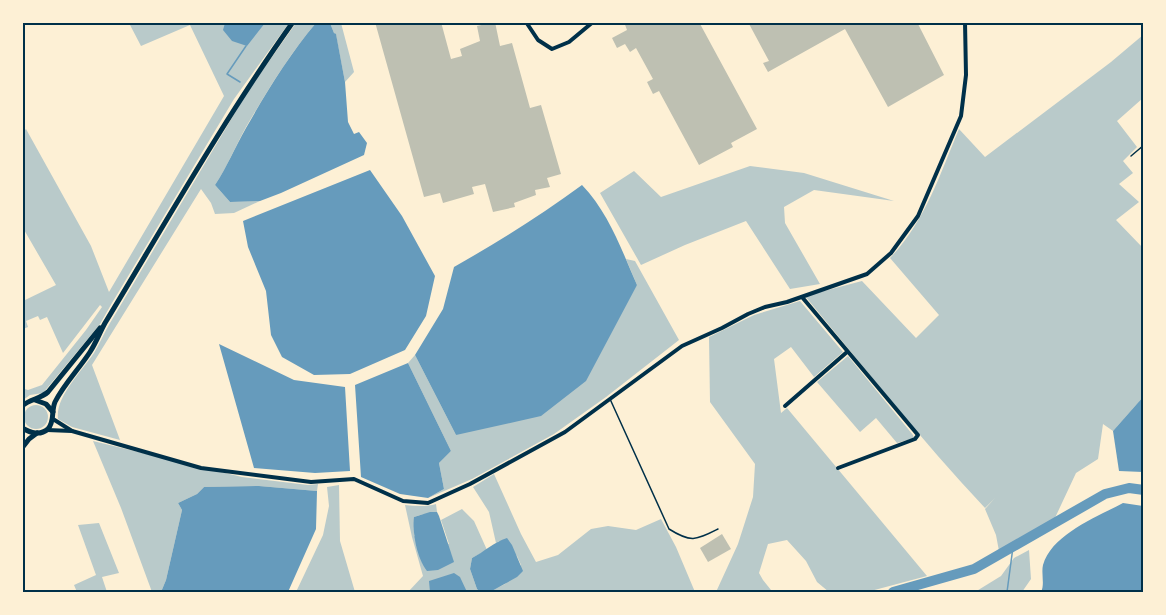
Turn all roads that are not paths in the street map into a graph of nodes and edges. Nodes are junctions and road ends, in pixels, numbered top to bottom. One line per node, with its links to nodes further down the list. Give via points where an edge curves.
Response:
1 (293, 22): 8 (main road, via 224,125)
2 (526, 22): 3 (street, via 538,40 552,49 569,42)
3 (593, 22)
4 (965, 22): 7 (street, via 966,75 961,116 918,216 891,253 867,274)
5 (1143, 145): 6 (lane)
6 (1131, 156)
7 (801, 297): 9 (street); 10 (street, via 765,307 682,346)
8 (105, 323): 11 (main road, via 48,392); 14 (main road, via 57,399)
9 (848, 352): 13 (street); 20 (street, via 918,435 915,440)
10 (610, 399): 17 (street, via 565,432 428,503 403,501 354,479 311,483 201,468); 21 (lane, via 669,529 681,537 698,539)
11 (34, 400): 12 (main road); 14 (main road, via 46,404)
12 (22, 406)
13 (785, 406)
14 (53, 415): 16 (main road); 17 (street)
15 (22, 428): 18 (main road)
16 (46, 430): 17 (street); 18 (main road)
17 (72, 431)
18 (37, 433): 19 (main road)
19 (22, 448)
20 (838, 468)
21 (718, 529)

